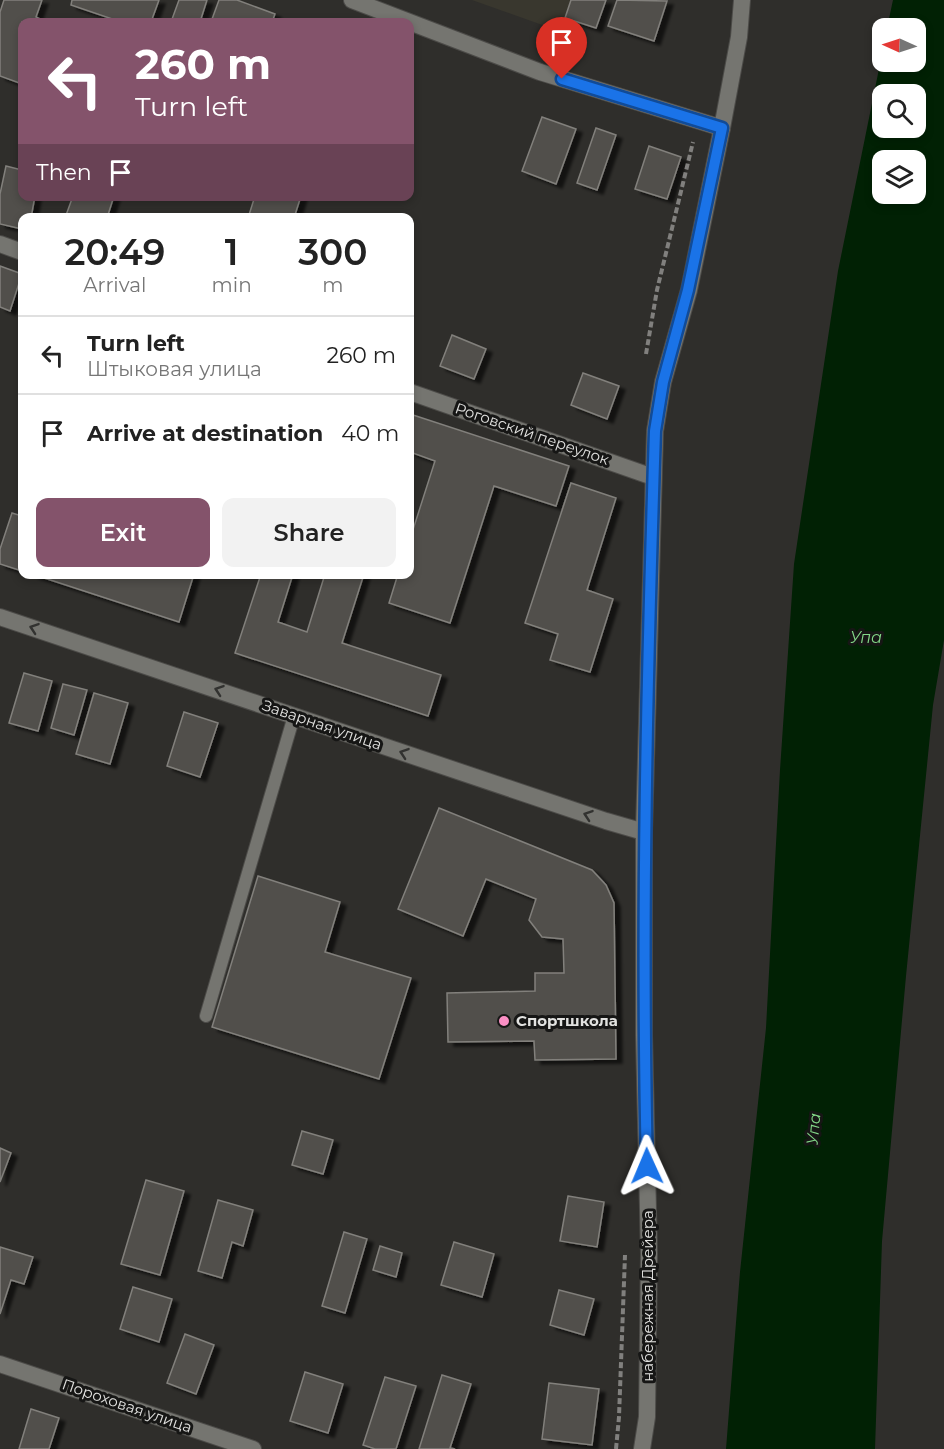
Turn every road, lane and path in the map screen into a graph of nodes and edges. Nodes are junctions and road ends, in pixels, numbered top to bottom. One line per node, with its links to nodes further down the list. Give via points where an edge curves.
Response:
1 (352, 0): 3 (street)
2 (742, 0): 5 (street, набережная Дрейера)
3 (399, 18)
4 (414, 24): 5 (street, via 540,72)
5 (722, 128): 9 (street, набережная Дрейера, via 688,290 663,382)
6 (0, 244): 7 (street)
7 (18, 251)
8 (414, 393): 9 (street, Роговский переулок)
9 (653, 477): 12 (street, набережная Дрейера)
10 (0, 616): 11 (street, Заварная улица, one-way to 10)
11 (294, 716): 12 (street, Заварная улица, one-way to 11); 13 (lane)
12 (644, 832): 16 (street, набережная Дрейера, via 649,1254 647,1417)
13 (206, 1016)
14 (0, 1364): 15 (street, Пороховая улица)
15 (253, 1449)
16 (642, 1449)

